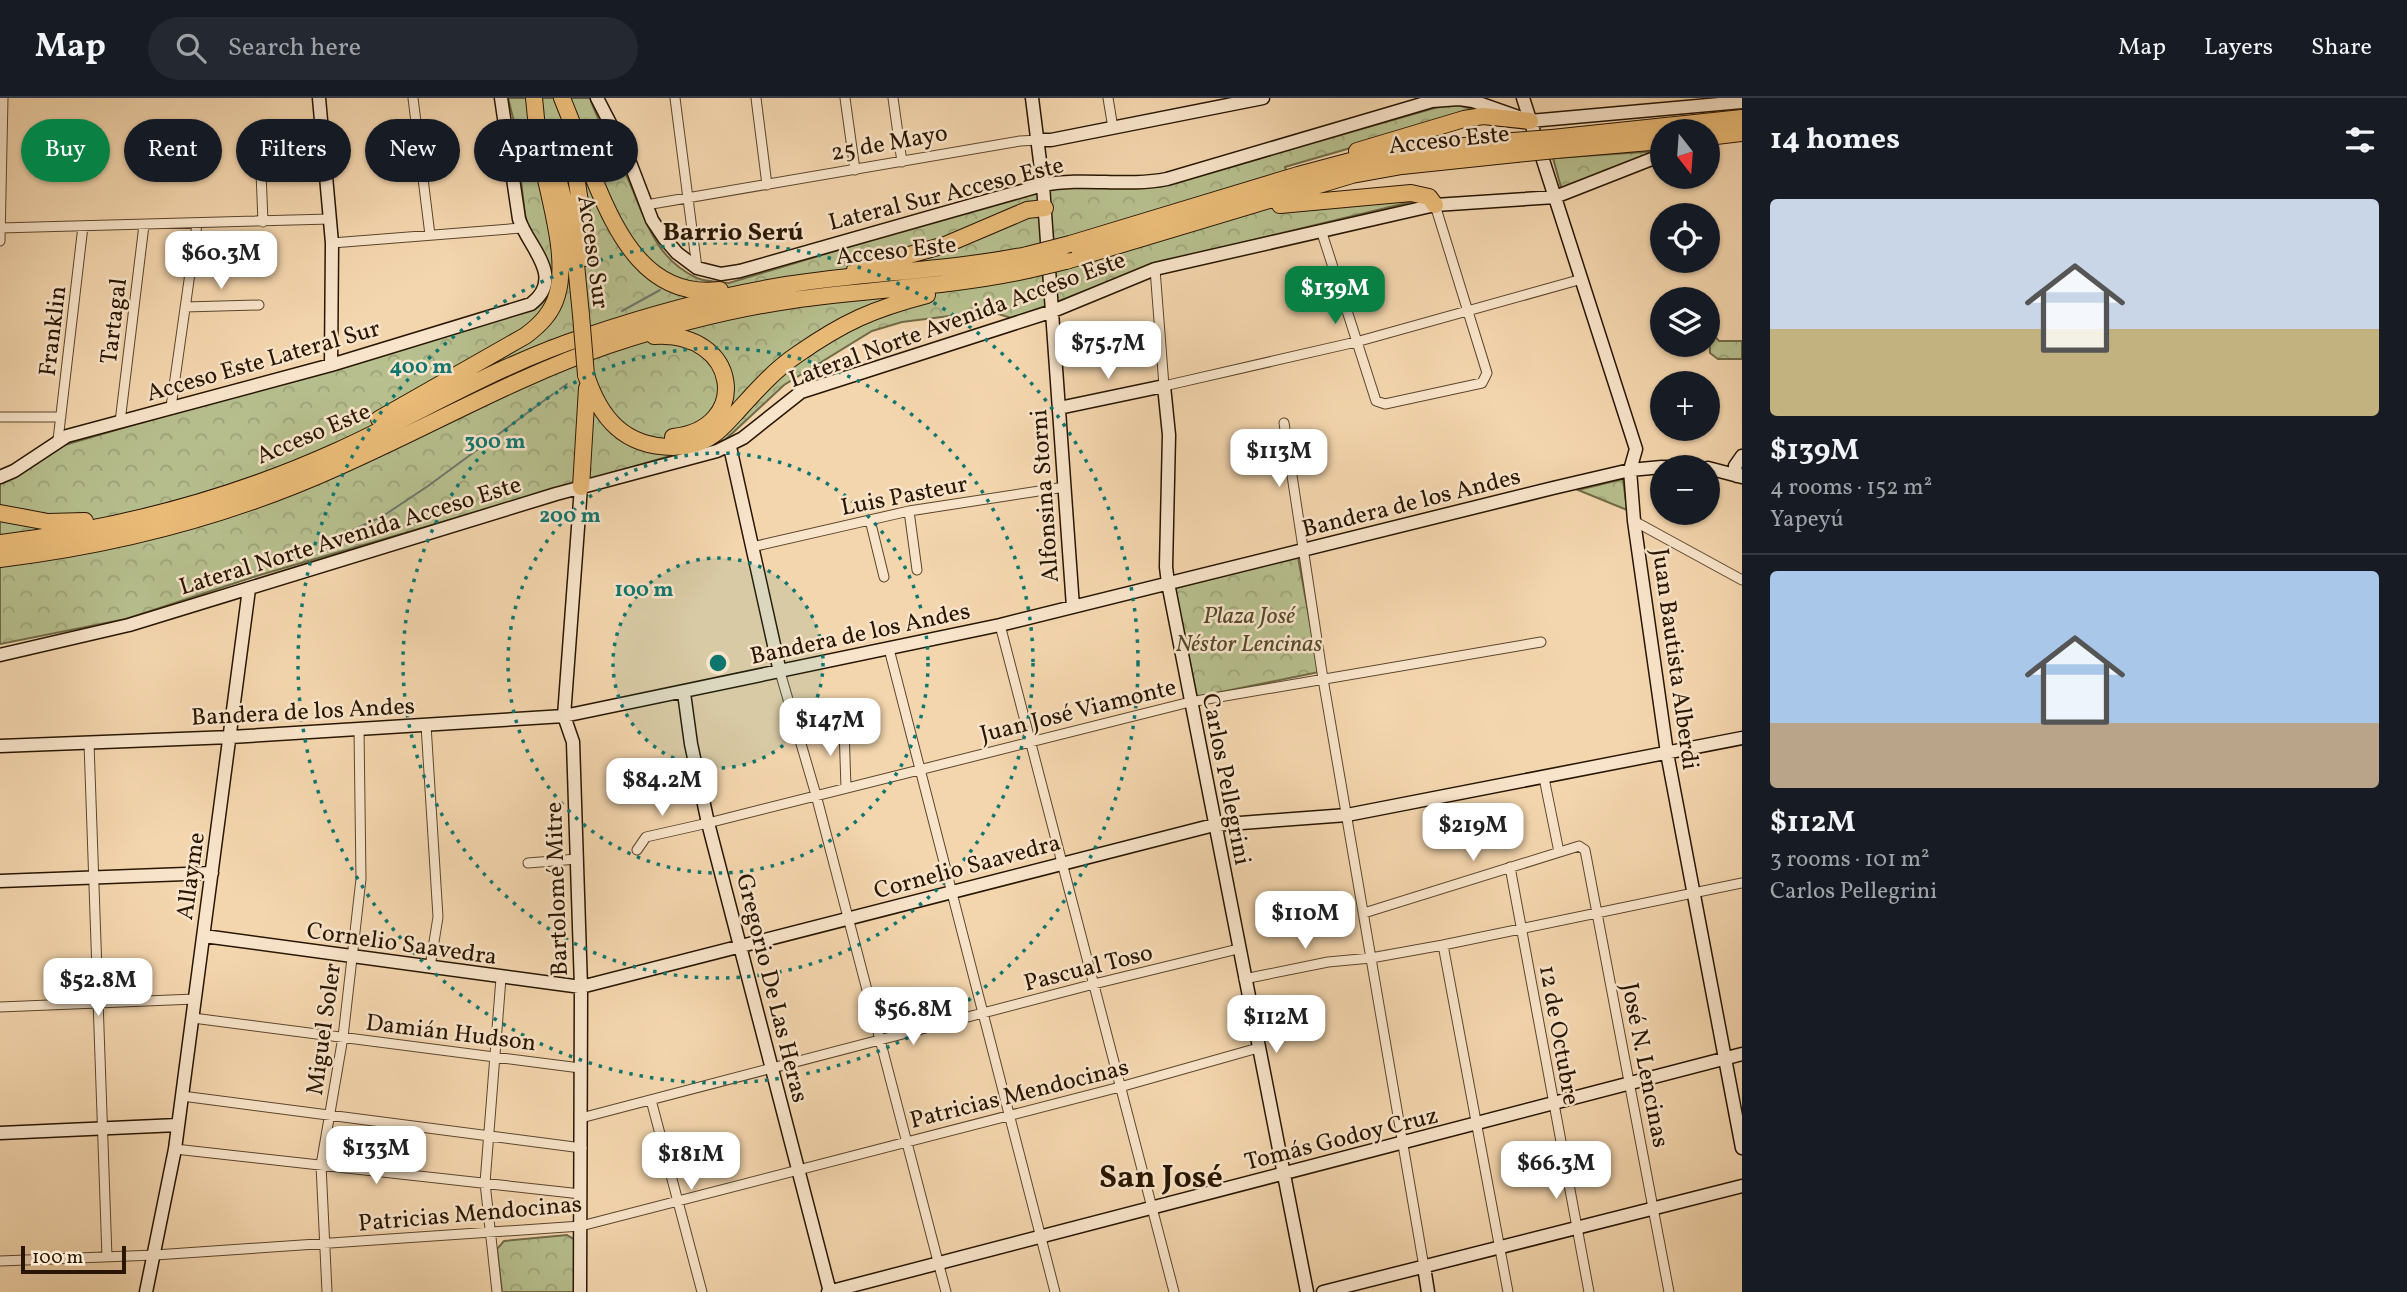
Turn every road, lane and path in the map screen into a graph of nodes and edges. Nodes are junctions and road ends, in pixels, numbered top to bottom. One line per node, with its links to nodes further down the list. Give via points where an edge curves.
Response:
1 (3, 98): 45 (street)
2 (319, 98): 40 (street)
3 (413, 98): 48 (street)
4 (501, 98): 46 (street)
5 (535, 98): 63 (highway, Acceso Sur, via 573,234); 85 (highway, via 561,268 557,296 545,318 511,344 356,432)
6 (562, 98): 58 (highway, via 606,208 623,240 649,270 695,291); 63 (highway, Acceso Sur, via 583,221)
7 (597, 98): 37 (street)
8 (675, 98): 36 (street)
9 (756, 98): 32 (street)
10 (845, 98): 30 (street)
11 (893, 98): 29 (street)
12 (1032, 98): 24 (street, Alfonsina Storni)
13 (1108, 98): 19 (street)
14 (1263, 98): 19 (street, 25 de Mayo)
15 (1523, 98): 18 (street, Juan Bautista Alberdi)
16 (1742, 102): 18 (street)
17 (1742, 118): 20 (highway, Acceso Este)
18 (1530, 121): 26 (street, Juan Bautista Alberdi); 33 (street, Lateral Sur Acceso Este, via 1473,101 1444,99 1167,179); 34 (highway, via 1483,116 1464,119 1333,158)
19 (1114, 128): 24 (street, 25 de Mayo)
20 (1720, 130)
21 (1720, 133): 22 (highway, Acceso Este)
22 (1742, 133)
23 (1650, 137): 26 (highway, Acceso Este)
24 (1039, 140): 29 (street, 25 de Mayo); 33 (street, Alfonsina Storni)
25 (1650, 141): 26 (highway, Acceso Este)
26 (1549, 144): 27 (highway, Acceso Este, bridge); 35 (street, Juan Bautista Alberdi)
27 (1514, 148): 34 (highway, Acceso Este, via 1369,157); 49 (highway, Acceso Este, via 1369,171)
28 (1650, 160): 35 (street, Lateral Norte Avenida Acceso Este)
29 (902, 162): 30 (street, 25 de Mayo)
30 (855, 170): 32 (street, 25 de Mayo)
31 (261, 182): 41 (street)
32 (767, 184): 36 (street, 25 de Mayo)
33 (1043, 185): 39 (street, Alfonsina Storni); 53 (street, Lateral Sur Acceso Este, via 740,271 721,274)
34 (1263, 186): 52 (highway, Acceso Este, bridge, via 1070,244)
35 (1555, 197): 38 (street, Lateral Norte Avenida Acceso Este); 55 (street, Juan Bautista Alberdi)
36 (687, 198): 37 (street, 25 de Mayo); 53 (street)
37 (646, 205): 53 (street, via 664,238)
38 (1435, 205): 47 (street, Lateral Norte Avenida Acceso Este); 49 (highway, via 1429,197 1411,193 1284,204); 62 (street)
39 (1045, 208): 57 (highway, via 1027,210 945,245); 61 (street, Alfonsina Storni)
40 (330, 219): 41 (street); 51 (street)
41 (263, 222): 42 (street)
42 (197, 224): 43 (street); 60 (street)
43 (144, 225): 44 (street); 73 (street, Tartagal)
44 (83, 226): 45 (street); 72 (street, Franklin)
45 (1, 228): 50 (street)
46 (522, 228): 48 (street); 66 (street, Acceso Este Lateral Sur, via 546,277 542,292 531,304)
47 (1321, 230): 54 (street, Lateral Norte Avenida Acceso Este); 64 (street)
48 (430, 234): 51 (street)
49 (1142, 240): 52 (highway, Acceso Este, bridge, via 1066,261)
50 (0, 241)
51 (332, 243): 66 (street)
52 (1028, 262): 56 (highway, Acceso Este); 57 (highway, Acceso Este)
53 (697, 268)
54 (1155, 269): 61 (street, Lateral Norte Avenida Acceso Este); 68 (street, Carlos Pellegrini)
55 (1582, 279): 62 (street); 79 (street, Juan Bautista Alberdi, via 1636,449)
56 (984, 280): 65 (highway, Acceso Este, via 741,308); 67 (highway, via 892,304 849,321 784,365 713,436 685,447 647,445 620,430 598,405)
57 (818, 281): 58 (highway, Acceso Este)
58 (785, 285): 85 (highway, Acceso Este, via 684,306 554,347 339,450)
59 (258, 304): 60 (street)
60 (185, 307): 69 (street)
61 (1053, 311): 70 (street, Alfonsina Storni); 76 (street, Lateral Norte Avenida Acceso Este, via 801,392)
62 (1467, 312): 64 (street); 64 (street, via 1487,373 1482,383 1380,404)
63 (586, 314): 67 (highway, Acceso Sur)
64 (1356, 342): 68 (street)
65 (611, 345): 67 (highway, via 668,336 701,344 724,371 720,409 710,423 691,434 651,435 617,414); 87 (highway, Acceso Este, via 519,380 339,467)
66 (331, 365): 69 (street, Acceso Este Lateral Sur)
67 (591, 374): 83 (highway)
68 (1164, 386): 70 (street); 100 (street, Carlos Pellegrini, via 1169,435)
69 (172, 407): 73 (street, Acceso Este Lateral Sur)
70 (1059, 408): 84 (street, Alfonsina Storni)
71 (0, 417): 72 (street)
72 (61, 417): 75 (street, Franklin)
73 (120, 422): 75 (street, Acceso Este Lateral Sur)
74 (1284, 423): 94 (street)
75 (58, 440): 82 (street, Acceso Este Lateral Sur)
76 (730, 447): 83 (street, Lateral Norte Avenida Acceso Este); 93 (street)
77 (1742, 456): 81 (street, via 1735,466)
78 (1650, 468): 79 (street, Bandera de los Andes)
79 (1630, 470): 91 (street, Juan Bautista Alberdi); 94 (street, Bandera de los Andes)
80 (1720, 471): 81 (street)
81 (1740, 476)
82 (0, 477)
83 (580, 487): 101 (street, Lateral Norte Avenida Acceso Este); 111 (street, Bartolomé Mitre)
84 (1065, 487): 88 (street, Luis Pasteur); 102 (street, Alfonsina Storni)
85 (232, 490): 86 (highway, Acceso Este)
86 (201, 501): 89 (highway, via 69,523); 92 (highway, Acceso Este, via 102,527)
87 (234, 507): 95 (highway, Acceso Este, via 113,540); 96 (highway, via 180,528)
88 (909, 511): 90 (street, Luis Pasteur); 97 (street)
89 (0, 513)
90 (870, 520): 93 (street, Luis Pasteur); 98 (street)
91 (1634, 521): 99 (street); 120 (street, Juan Bautista Alberdi)
92 (0, 543)
93 (752, 547): 107 (street)
94 (1303, 550): 100 (street, Bandera de los Andes); 108 (street)
95 (0, 559)
96 (0, 569)
97 (917, 570)
98 (884, 577)
99 (1742, 580)
100 (1168, 583): 102 (street, Bandera de los Andes); 110 (street, Carlos Pellegrini)
101 (249, 589): 106 (street, Lateral Norte Avenida Acceso Este, via 129,625); 115 (street, Allayme)
102 (1073, 607): 103 (street, Bandera de los Andes)
103 (1000, 625): 105 (street, Bandera de los Andes); 117 (street)
104 (1541, 642): 108 (street, Juan José Viamonte)
105 (889, 649): 107 (street, Bandera de los Andes); 121 (street)
106 (0, 655)
107 (780, 672): 109 (street, Bandera de los Andes); 124 (street)
108 (1324, 679): 110 (street, Juan José Viamonte); 125 (street)
109 (684, 693): 111 (street, Bandera de los Andes); 126 (street, Gregorio De Las Heras)
110 (1191, 702): 117 (street, Juan José Viamonte); 127 (street, Carlos Pellegrini)
111 (564, 716): 112 (street, Bandera de los Andes); 130 (street, Bartolomé Mitre, via 573,742)
112 (426, 725): 114 (street, Bandera de los Andes); 150 (street, via 438,917)
113 (844, 728): 123 (street)
114 (359, 729): 115 (street, Bandera de los Andes); 148 (street, Miguel Soler, via 361,867)
115 (230, 737): 118 (street, Bandera de los Andes); 134 (street, Allayme)
116 (1742, 738): 120 (street, Cornelio Saavedra)
117 (1031, 742): 121 (street, Juan José Viamonte); 132 (street)
118 (89, 743): 119 (street, Bandera de los Andes); 135 (street)
119 (0, 746)
120 (1667, 753): 122 (street, Cornelio Saavedra); 139 (street, Juan Bautista Alberdi)
121 (920, 769): 123 (street, Juan José Viamonte); 138 (street)
122 (1544, 778): 125 (street, Cornelio Saavedra); 129 (street)
123 (846, 788): 124 (street, Juan José Viamonte)
124 (817, 795): 126 (street, Juan José Viamonte); 142 (street)
125 (1347, 815): 127 (street, Cornelio Saavedra); 141 (street)
126 (708, 824): 128 (street, Juan José Viamonte, via 646,837); 146 (street, Gregorio De Las Heras)
127 (1214, 825): 132 (street, Cornelio Saavedra); 147 (street, Carlos Pellegrini)
128 (637, 850)
129 (1559, 852): 133 (street); 140 (street, José N. Lencinas, via 1579,846 1586,850)
130 (577, 859): 131 (street); 154 (street, Bartolomé Mitre)
131 (528, 863)
132 (1062, 863): 138 (street, Cornelio Saavedra); 153 (street)
133 (1510, 867): 141 (street); 143 (street, 12 de Octubre)
134 (212, 873): 135 (street); 144 (street, Allayme)
135 (93, 877): 136 (street); 156 (street)
136 (0, 881)
137 (1742, 883): 139 (street)
138 (951, 891): 142 (street, Cornelio Saavedra); 158 (street)
139 (1695, 893): 140 (street); 165 (street, Juan Bautista Alberdi)
140 (1598, 913): 143 (street); 168 (street, José N. Lencinas)
141 (1364, 914): 149 (street)
142 (849, 918): 146 (street, Cornelio Saavedra); 161 (street)
143 (1521, 929): 145 (street); 172 (street, 12 de Octubre)
144 (204, 936): 148 (street, Cornelio Saavedra); 155 (street, Allayme)
145 (1443, 945): 149 (street); 176 (street)
146 (741, 946): 154 (street, Cornelio Saavedra); 167 (street, Gregorio De Las Heras)
147 (1238, 949): 152 (street, Carlos Pellegrini); 153 (street, Pascual Toso)
148 (354, 957): 150 (street, Cornelio Saavedra); 160 (street, Miguel Soler)
149 (1371, 958): 152 (street); 182 (street)
150 (430, 967): 151 (street, Cornelio Saavedra)
151 (501, 978): 154 (street, Cornelio Saavedra); 164 (street)
152 (1244, 979): 162 (street, Carlos Pellegrini)
153 (1094, 984): 158 (street, Pascual Toso); 169 (street)
154 (580, 987): 166 (street, Bartolomé Mitre)
155 (195, 999): 156 (street); 159 (street, Allayme)
156 (98, 1003): 157 (street); 178 (street)
157 (0, 1007)
158 (983, 1014): 161 (street, Pascual Toso); 174 (street)
159 (193, 1017): 160 (street, Damián Hudson); 170 (street, Allayme)
160 (343, 1037): 164 (street, Damián Hudson); 173 (street, Miguel Soler)
161 (881, 1040): 167 (street, Pascual Toso); 181 (street)
162 (1258, 1048): 169 (street, Patricias Mendocinas); 188 (street, Carlos Pellegrini)
163 (1742, 1054): 165 (street, Tomás Godoy Cruz)
164 (494, 1057): 166 (street, Damián Hudson); 180 (street)
165 (1726, 1058): 168 (street, Tomás Godoy Cruz); 184 (street, Juan Bautista Alberdi)
166 (580, 1068): 175 (street, Bartolomé Mitre)
167 (771, 1069): 171 (street, Pascual Toso); 187 (street, Gregorio De Las Heras)
168 (1630, 1084): 172 (street, Tomás Godoy Cruz); 194 (street, José N. Lencinas)
169 (1120, 1087): 174 (street, Patricias Mendocinas); 193 (street)
170 (182, 1096): 173 (street); 177 (street, Allayme)
171 (651, 1100): 175 (street, Pascual Toso); 192 (street)
172 (1553, 1104): 176 (street, Tomás Godoy Cruz); 196 (street, 12 de Octubre)
173 (331, 1115): 180 (street); 186 (street, Miguel Soler)
174 (1009, 1116): 181 (street, Patricias Mendocinas); 198 (street)
175 (581, 1118): 183 (street, Bartolomé Mitre)
176 (1477, 1124): 182 (street, Tomás Godoy Cruz); 200 (street)
177 (178, 1125): 178 (street); 185 (street, Allayme)
178 (102, 1128): 179 (street); 202 (street)
179 (0, 1133)
180 (487, 1136): 183 (street); 189 (street)
181 (907, 1142): 187 (street, Patricias Mendocinas); 204 (street)
182 (1403, 1144): 188 (street, Tomás Godoy Cruz); 205 (street)
183 (582, 1148): 191 (street, Bartolomé Mitre)
184 (1742, 1148)
185 (175, 1149): 186 (street); 201 (street, Allayme)
186 (321, 1166): 189 (street); 199 (street, Miguel Soler)
187 (798, 1169): 192 (street, Patricias Mendocinas); 211 (street, Gregorio De Las Heras)
188 (1283, 1174): 193 (street, Tomás Godoy Cruz); 215 (street, Carlos Pellegrini)
189 (485, 1183): 191 (street); 197 (street)
190 (1742, 1186): 194 (street)
191 (581, 1194): 195 (street, Bartolomé Mitre)
192 (678, 1201): 195 (street, Patricias Mendocinas); 210 (street)
193 (1152, 1209): 198 (street, Tomás Godoy Cruz); 214 (street)
194 (1654, 1209): 196 (street); 220 (street, José N. Lencinas)
195 (581, 1226): 197 (street, Patricias Mendocinas); 209 (street, Bartolomé Mitre)
196 (1577, 1229): 200 (street); 219 (street, 12 de Octubre)
197 (489, 1232): 199 (street, Patricias Mendocinas); 208 (street)
198 (1041, 1237): 204 (street, Tomás Godoy Cruz); 213 (street)
199 (325, 1243): 201 (street, Patricias Mendocinas); 207 (street, Miguel Soler)
200 (1499, 1248): 205 (street); 218 (street)
201 (155, 1255): 202 (street, Patricias Mendocinas); 206 (street, Allayme)
202 (107, 1257): 203 (street, Patricias Mendocinas)
203 (0, 1262)
204 (939, 1264): 211 (street, Tomás Godoy Cruz); 212 (street)
205 (1424, 1266): 216 (street); 217 (street)
206 (146, 1292)
207 (327, 1292)
208 (497, 1292)
209 (580, 1292)
210 (702, 1292)
211 (830, 1292)
212 (946, 1292)
213 (1055, 1292)
214 (1174, 1292)
215 (1307, 1292)
216 (1322, 1292)
217 (1428, 1292)
218 (1508, 1292)
219 (1589, 1292)
220 (1669, 1292)

